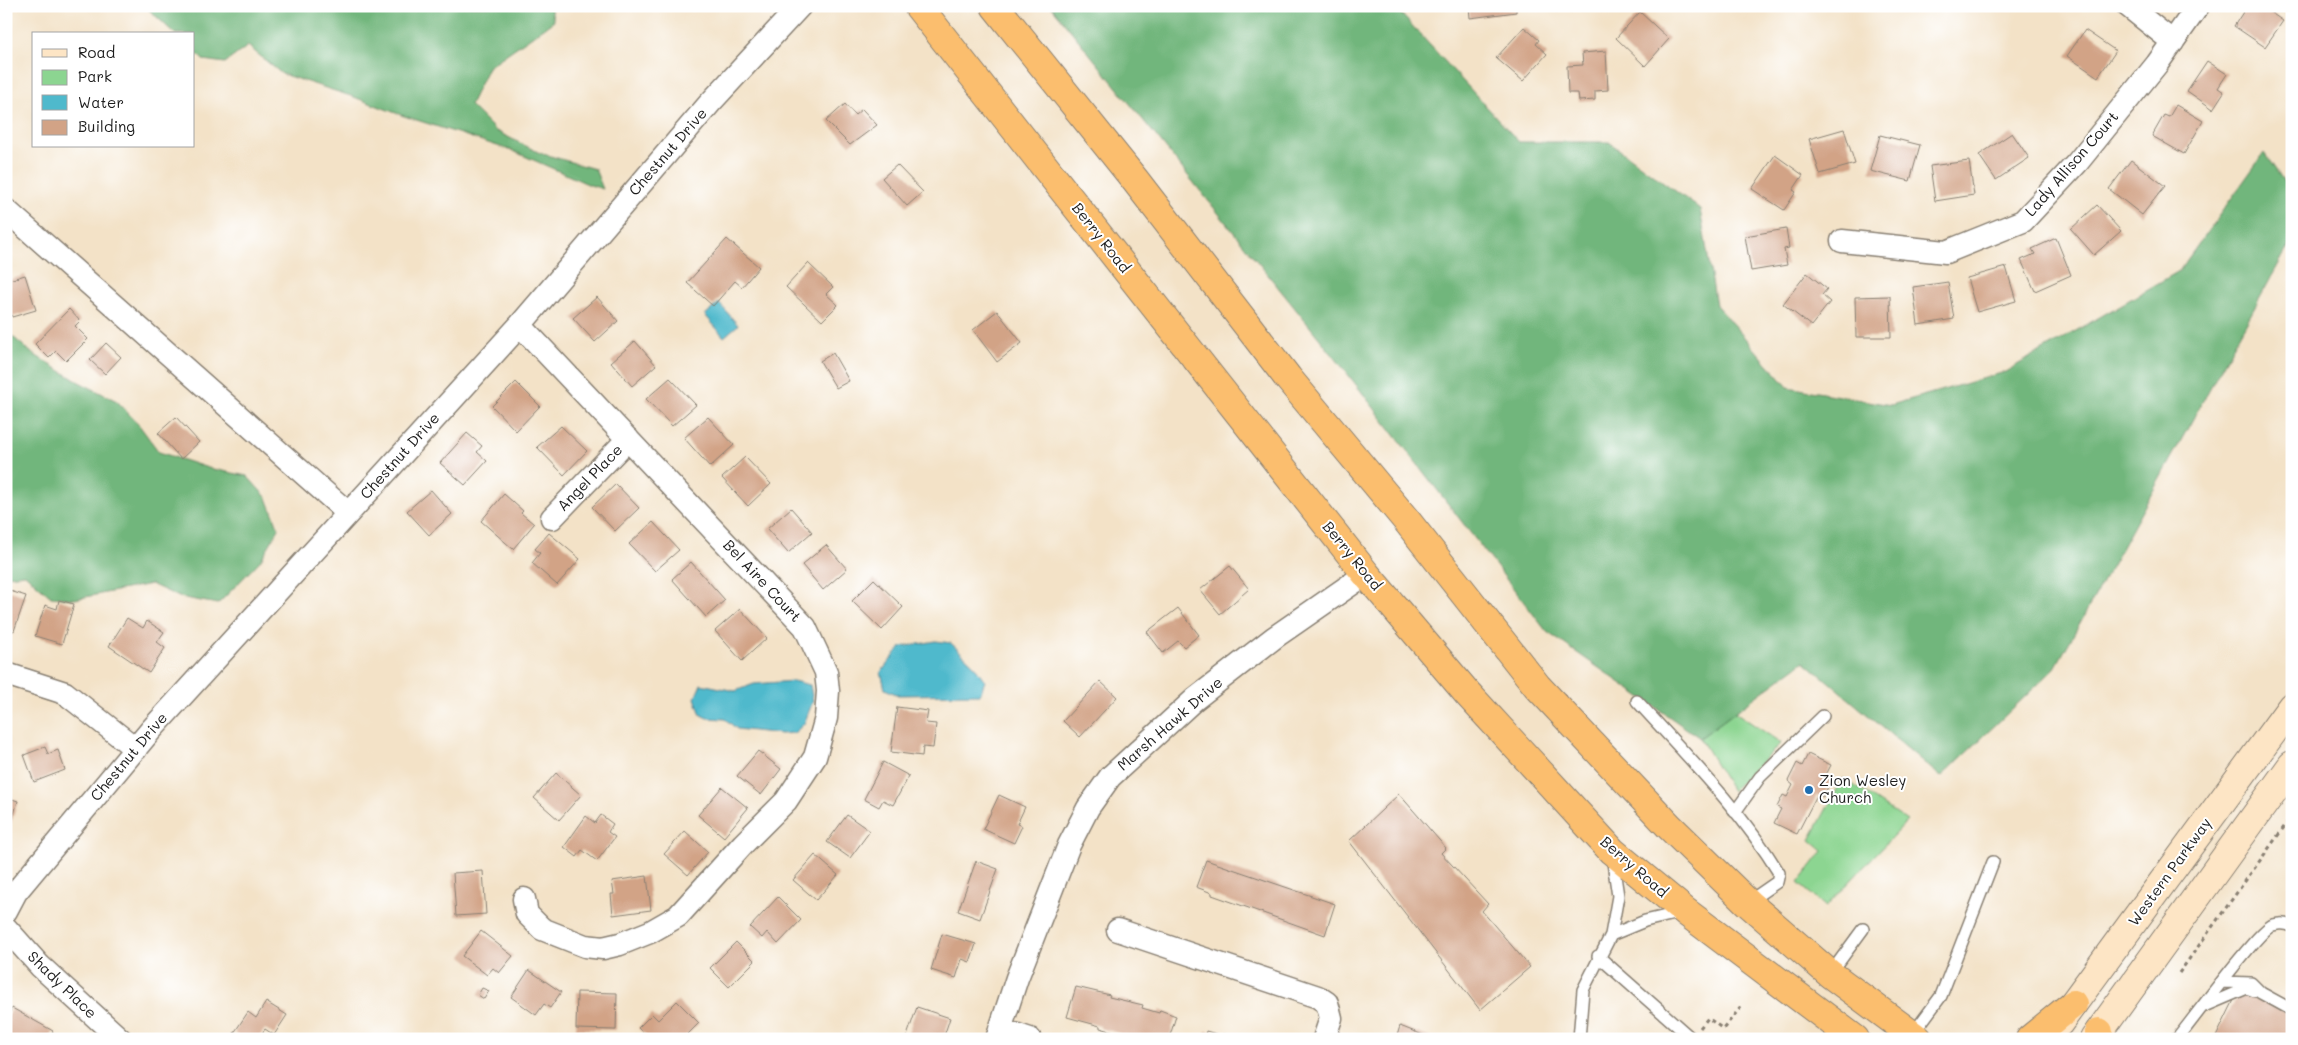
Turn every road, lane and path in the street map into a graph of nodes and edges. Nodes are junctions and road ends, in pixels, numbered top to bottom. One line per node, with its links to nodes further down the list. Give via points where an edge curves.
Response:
1 (800, 6): 9 (street, Chestnut Drive, via 710,103)
2 (918, 6): 13 (highway, Berry Road)
3 (995, 6): 25 (highway, via 1288,378 1538,686 1670,827)
4 (2128, 6): 6 (street)
5 (2198, 6): 6 (street, Lady Allison Court)
6 (2173, 42): 8 (street, Lady Allison Court, via 2077,163 2022,221 1946,252)
7 (6, 210): 11 (street)
8 (1842, 241)
9 (520, 325): 10 (street, Bel Aire Court); 11 (street, Chestnut Drive)
10 (628, 439): 12 (street, Angel Place); 24 (street, Bel Aire Court, via 805,627 826,672 826,718 815,757 786,801 678,916 620,944 603,948 585,946 542,929 528,914)
11 (348, 513): 18 (street, Chestnut Drive)
12 (552, 518)
13 (1366, 574): 22 (highway, Berry Road, via 1467,693); 42 (street, Marsh Hawk Drive, via 1195,699 1110,777 1088,808 1069,845 1017,978)
14 (6, 674): 18 (street, via 65,694)
15 (1637, 701): 20 (lane)
16 (2292, 706): 38 (main road, Western Parkway)
17 (1823, 716): 20 (lane, via 1760,777)
18 (136, 749): 26 (street, Chestnut Drive, via 16,892)
19 (2288, 777): 44 (main road)
20 (1735, 812): 25 (lane, via 1779,873 1777,882)
21 (2292, 816): 34 (path)
22 (1612, 851): 27 (highway, Berry Road); 32 (lane, via 1618,896)
23 (1993, 862): 43 (lane)
24 (524, 899)
25 (1748, 903): 35 (highway)
26 (6, 910)
27 (1686, 912): 32 (lane, via 1645,921); 50 (highway, Berry Road)
28 (2290, 921): 36 (lane, via 2272,925)
29 (6, 928): 46 (street, Shady Place, via 40,966)
30 (1863, 929): 35 (lane)
31 (1118, 930): 48 (street, via 1318,997 1327,1003 1331,1018)
32 (1610, 935): 33 (lane)
33 (1598, 956): 45 (lane); 49 (lane, via 1583,990)
34 (2179, 973)
35 (1830, 974): 43 (highway, via 1865,1001)
36 (2223, 982): 37 (lane, via 2251,983); 40 (lane)
37 (2261, 993): 40 (lane, via 2247,988); 41 (lane)
38 (2073, 1004): 51 (highway); 52 (main road, Western Parkway)
39 (1741, 1007): 45 (path, via 1722,1029 1708,1018)
40 (2202, 1008): 53 (lane)
41 (2292, 1010)
42 (999, 1034): 47 (street)
43 (1925, 1035)
44 (2097, 1037)
45 (1689, 1038)
46 (120, 1039)
47 (1030, 1039)
48 (1324, 1039)
49 (1579, 1039)
50 (1855, 1039)
51 (2030, 1039)
52 (2047, 1039)
53 (2178, 1039)

